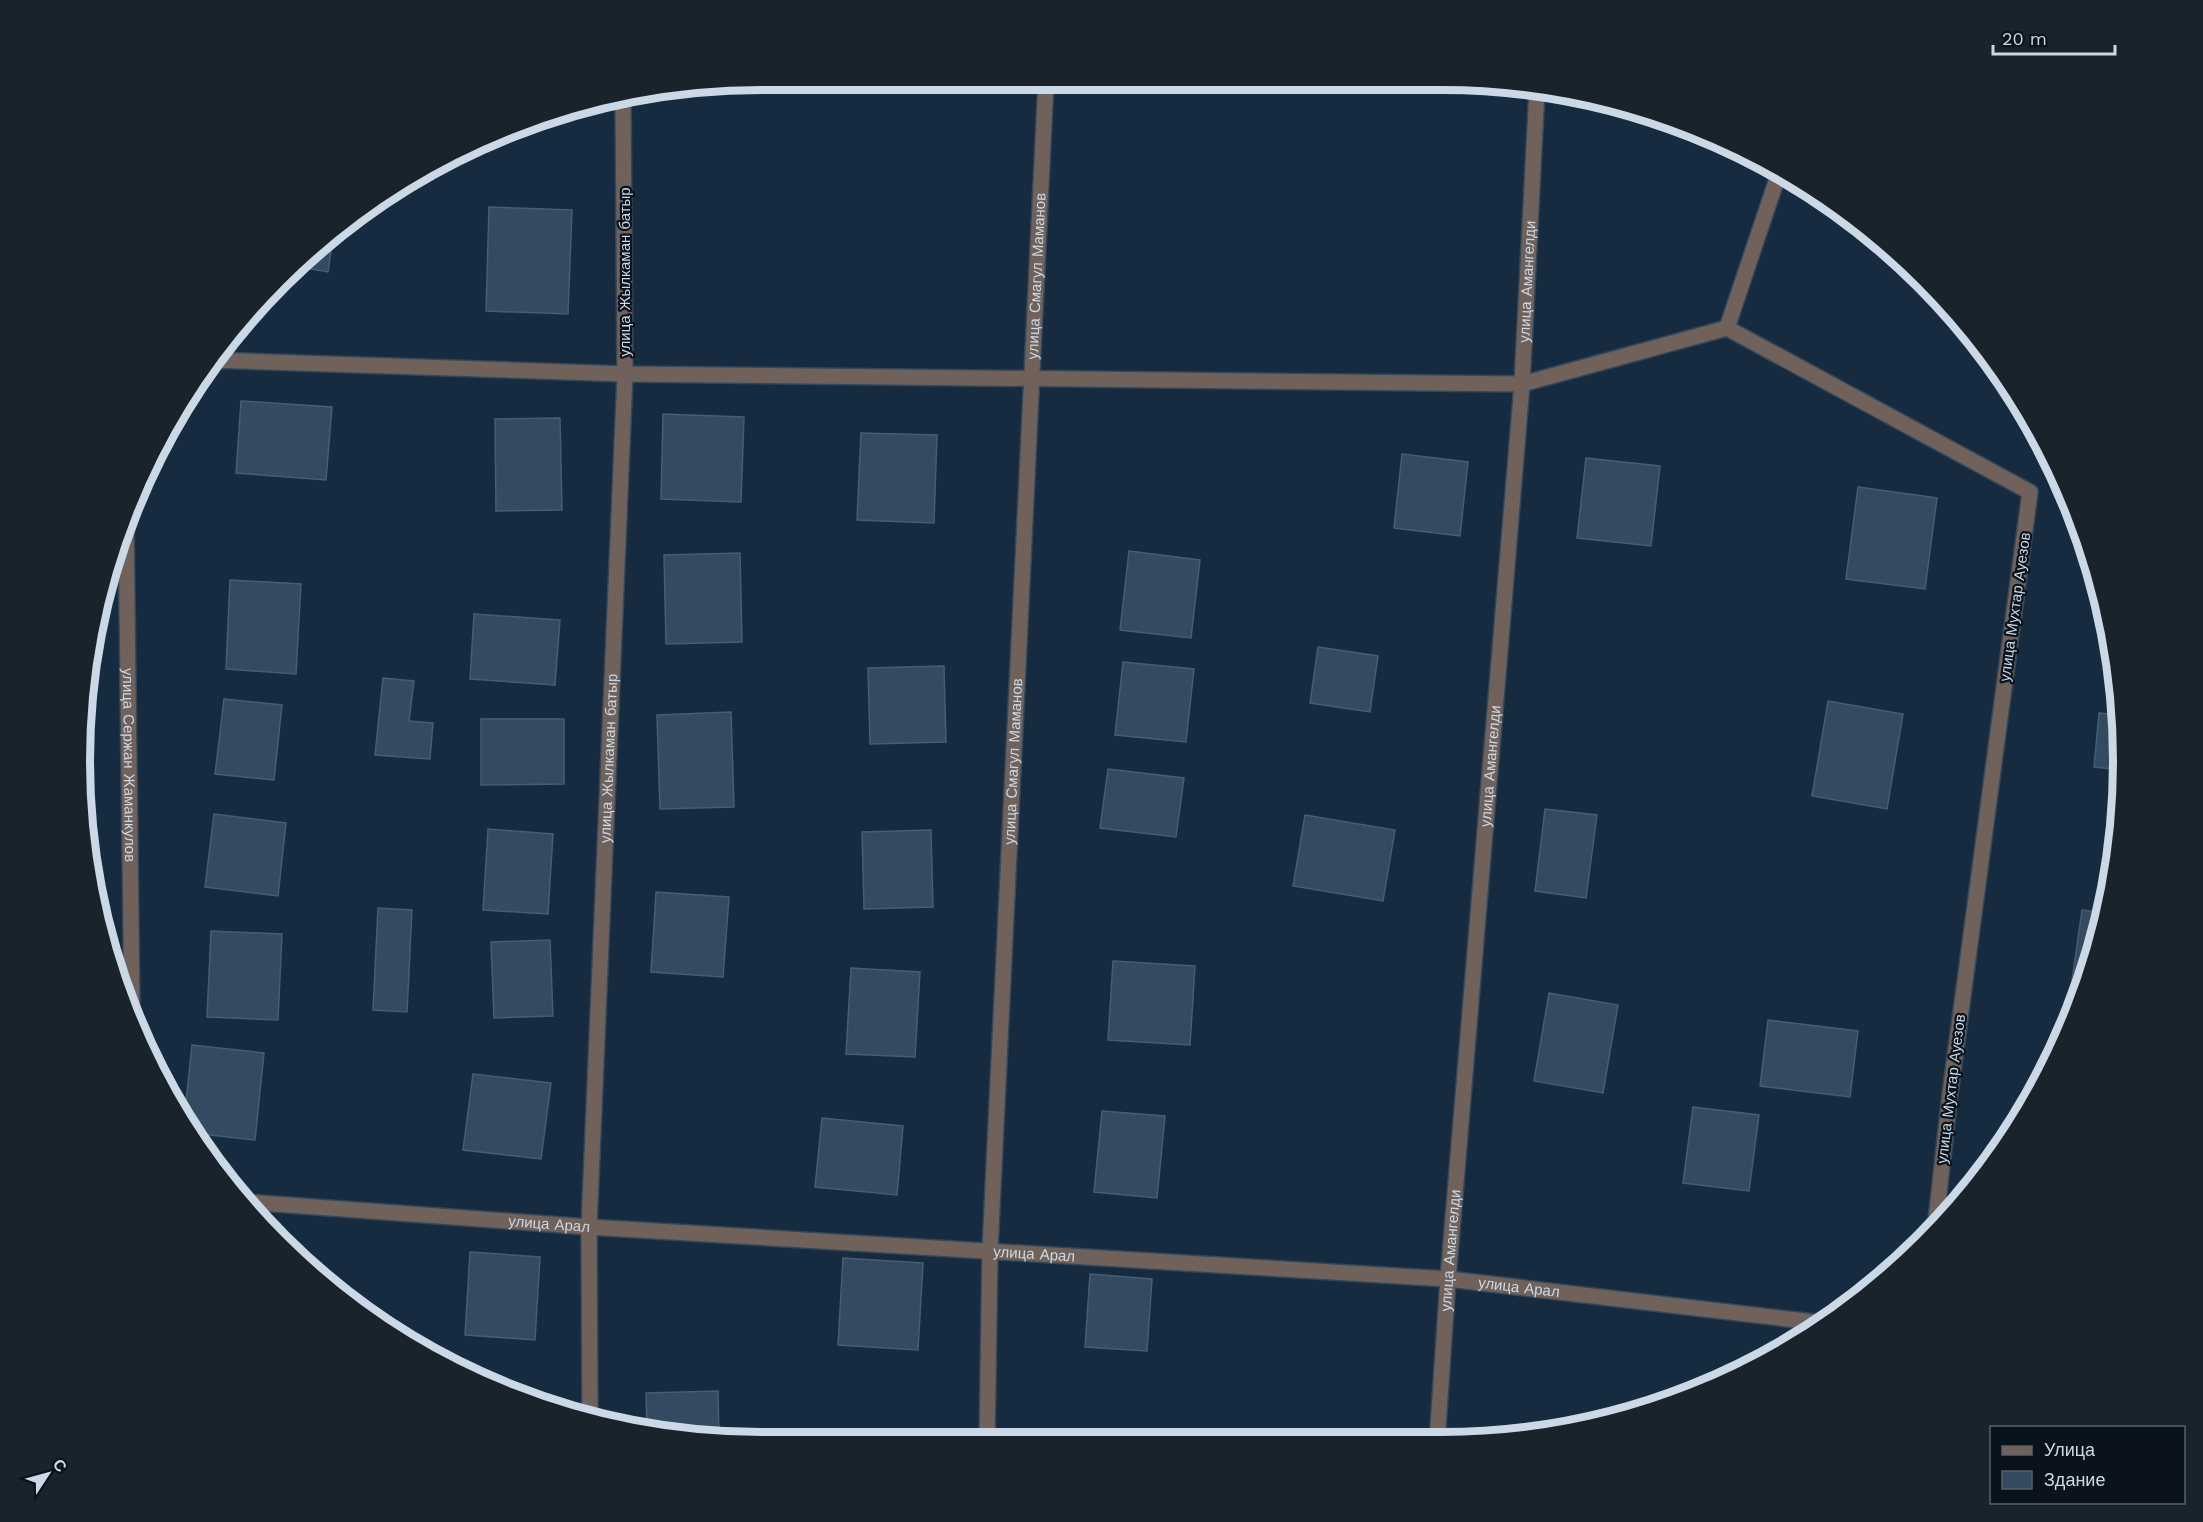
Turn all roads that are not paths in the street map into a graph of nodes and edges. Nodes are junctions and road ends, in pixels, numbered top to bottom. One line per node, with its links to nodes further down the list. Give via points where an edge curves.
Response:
1 (1046, 90): 8 (street, улица Смагул Маманов)
2 (1537, 97): 9 (street, улица Амангелди)
3 (623, 105): 7 (street, улица Жылкаман батыр)
4 (1777, 179): 5 (street)
5 (1727, 328): 9 (street); 13 (street, улица Мухтар Ауезов, via 2030,492)
6 (223, 360): 7 (street)
7 (626, 374): 8 (street); 14 (street, улица Жылкаман батыр)
8 (1032, 378): 9 (street); 15 (street, улица Смагул Маманов)
9 (1522, 384): 16 (street, улица Амангелди)
10 (126, 544): 11 (street, улица Сержан Жаманкулов)
11 (132, 993)
12 (257, 1203): 14 (street, улица Арал)
13 (1937, 1213)
14 (589, 1227): 15 (street, улица Арал); 18 (street, улица Жылкаман батыр)
15 (990, 1250): 16 (street, улица Арал); 19 (street, улица Смагул Маманов)
16 (1448, 1279): 17 (street, улица Арал); 20 (street, улица Амангелди)
17 (1811, 1322)
18 (590, 1410)
19 (987, 1432)
20 (1438, 1432)

